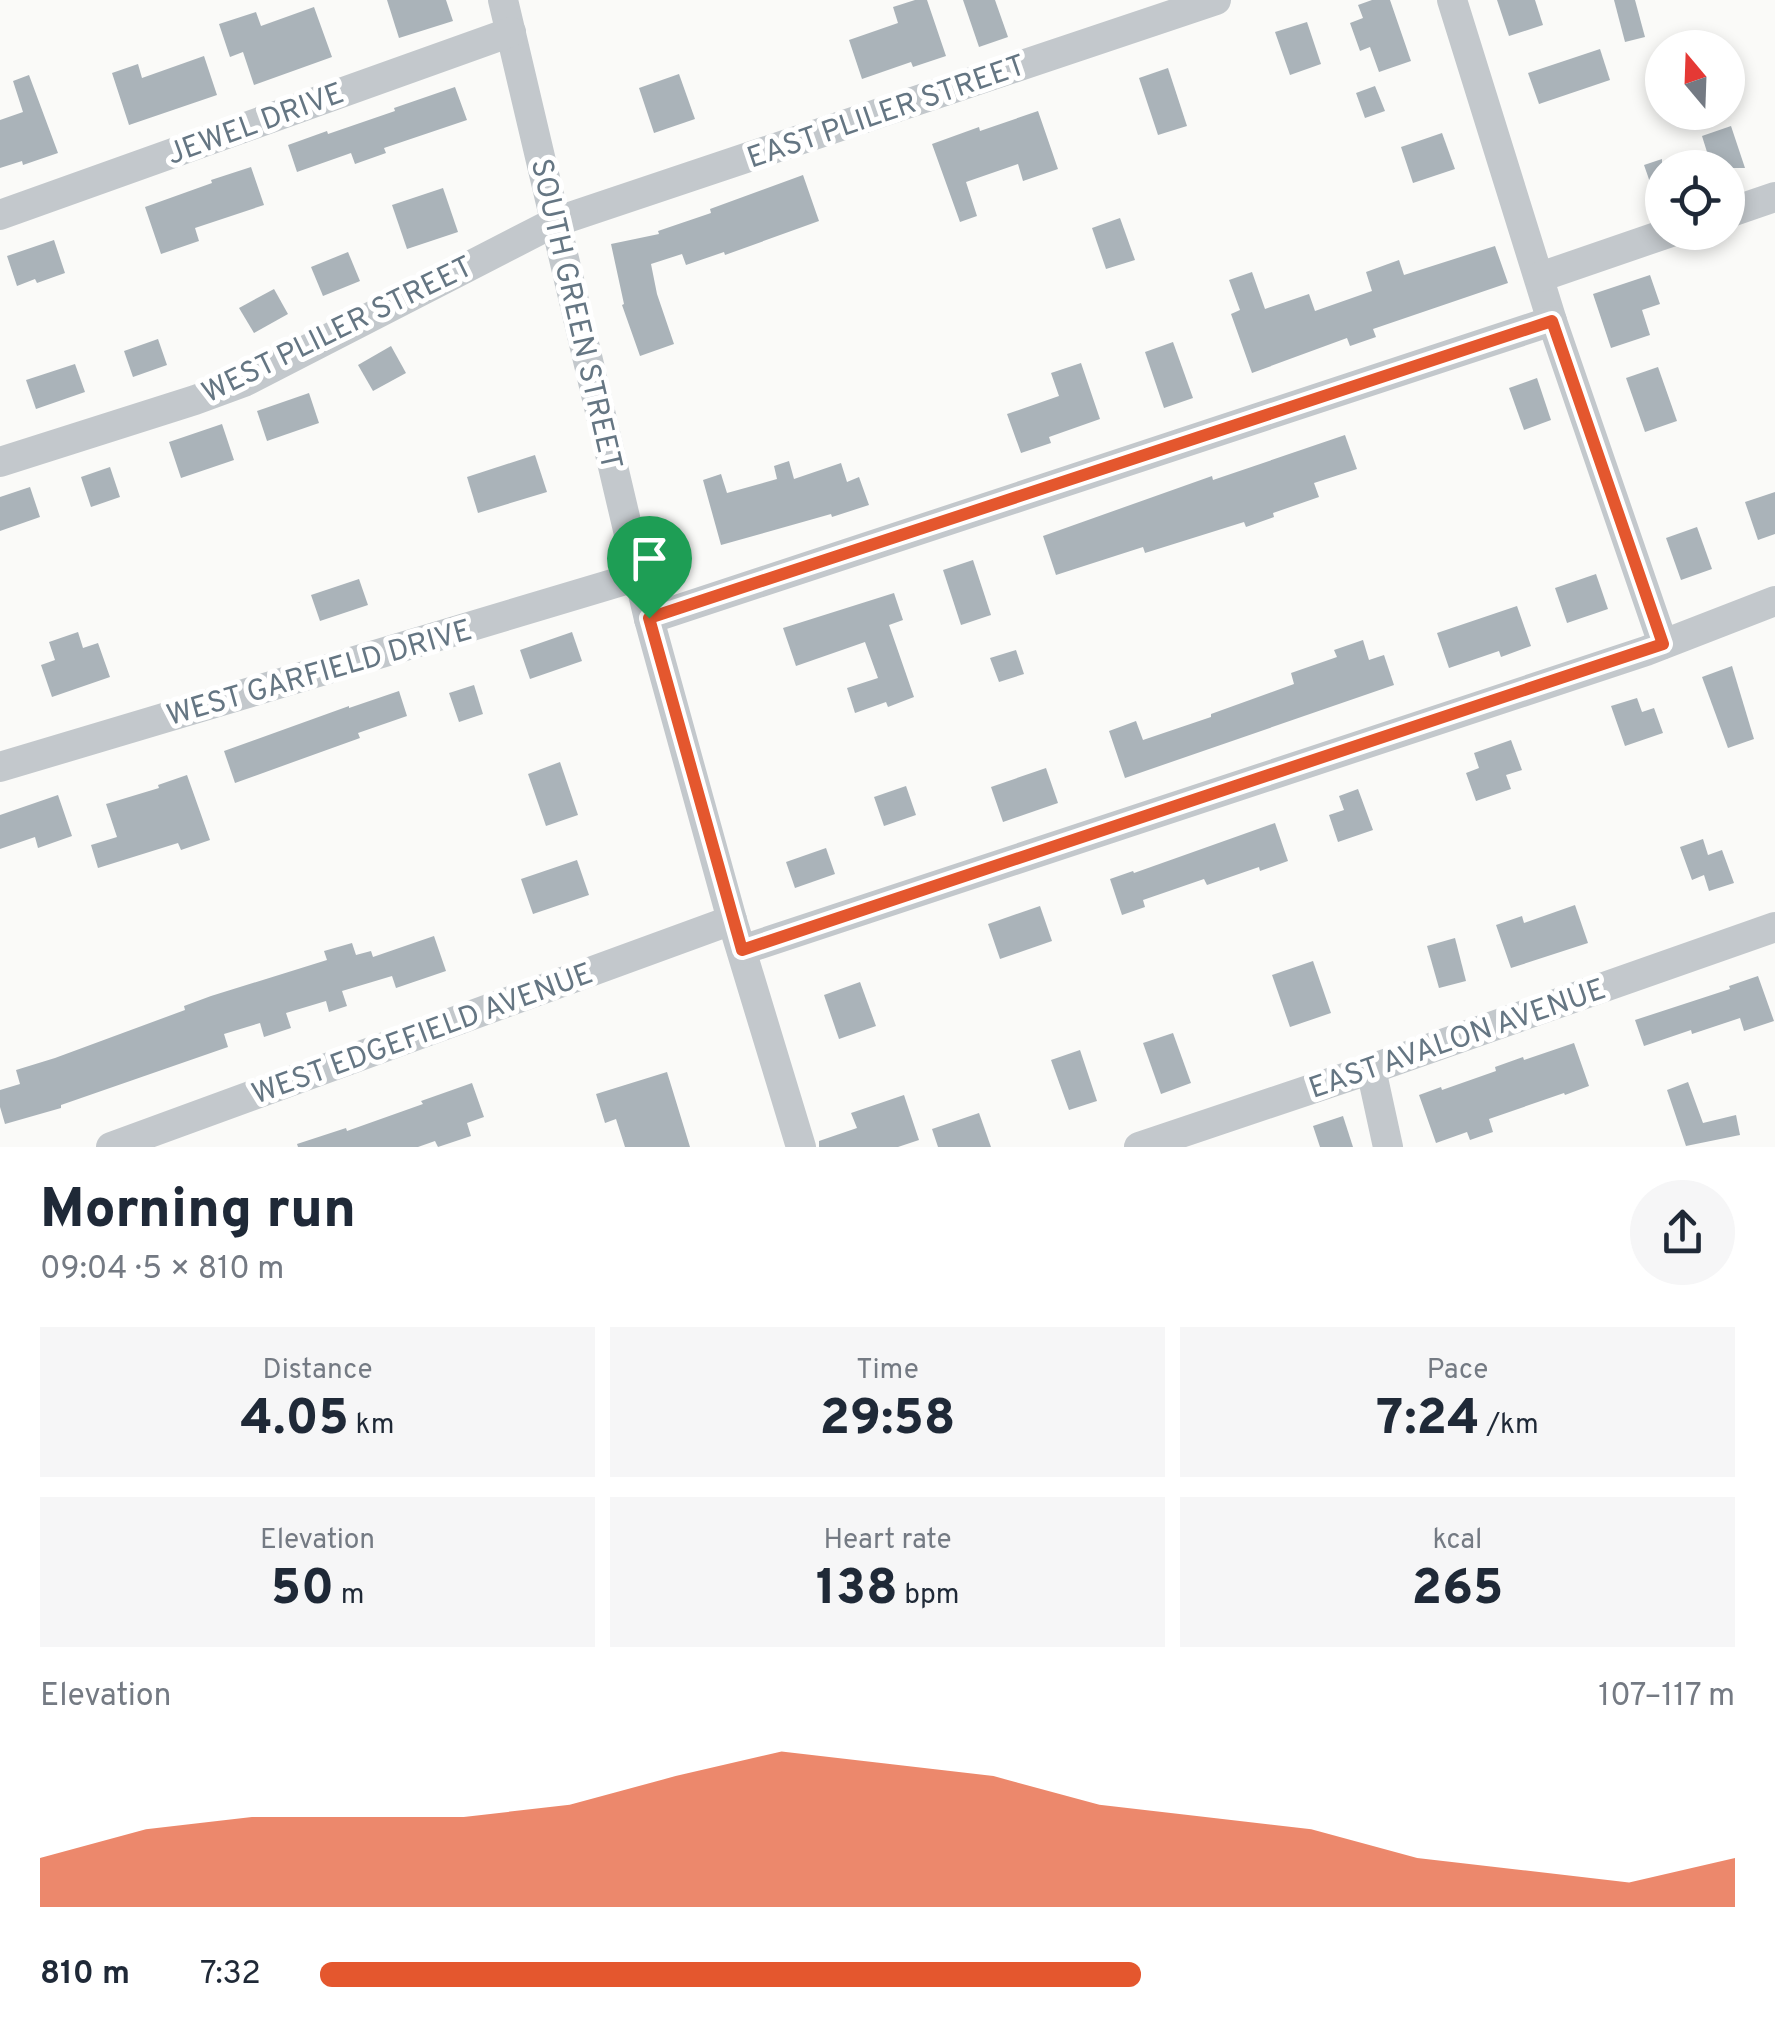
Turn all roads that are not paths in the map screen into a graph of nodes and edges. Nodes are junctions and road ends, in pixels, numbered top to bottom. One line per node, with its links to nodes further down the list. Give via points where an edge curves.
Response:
1 (503, 0): 5 (street, SOUTH GREEN STREET)
2 (1216, 0): 4 (street, EAST PLILER STREET)
3 (1452, 0): 11 (street)
4 (1131, 14): 9 (street, EAST PLILER STREET)
5 (510, 32): 8 (street, JEWEL DRIVE); 9 (street, SOUTH GREEN STREET)
6 (1775, 197): 7 (street)
7 (1745, 207)
8 (0, 214)
9 (555, 222): 13 (street, WEST PLILER STREET, via 244,382); 14 (street, SOUTH GREEN STREET)
10 (1645, 241): 11 (street)
11 (1540, 278): 12 (street)
12 (1552, 321): 16 (street); 17 (street)
13 (0, 462)
14 (639, 576): 16 (street, SOUTH GREEN STREET); 18 (street, WEST GARFIELD DRIVE)
15 (1775, 601): 17 (street)
16 (649, 618): 19 (street, SOUTH GREEN STREET)
17 (1663, 644): 21 (street)
18 (0, 768)
19 (732, 920): 21 (street, SOUTH GREEN STREET); 23 (street, WEST EDGEFIELD AVENUE)
20 (1775, 928): 22 (street, EAST AVALON AVENUE)
21 (742, 950): 24 (street, SOUTH GREEN STREET)
22 (1371, 1069): 25 (street, EAST AVALON AVENUE); 26 (street)
23 (111, 1147)
24 (801, 1147)
25 (1139, 1147)
26 (1388, 1147)

